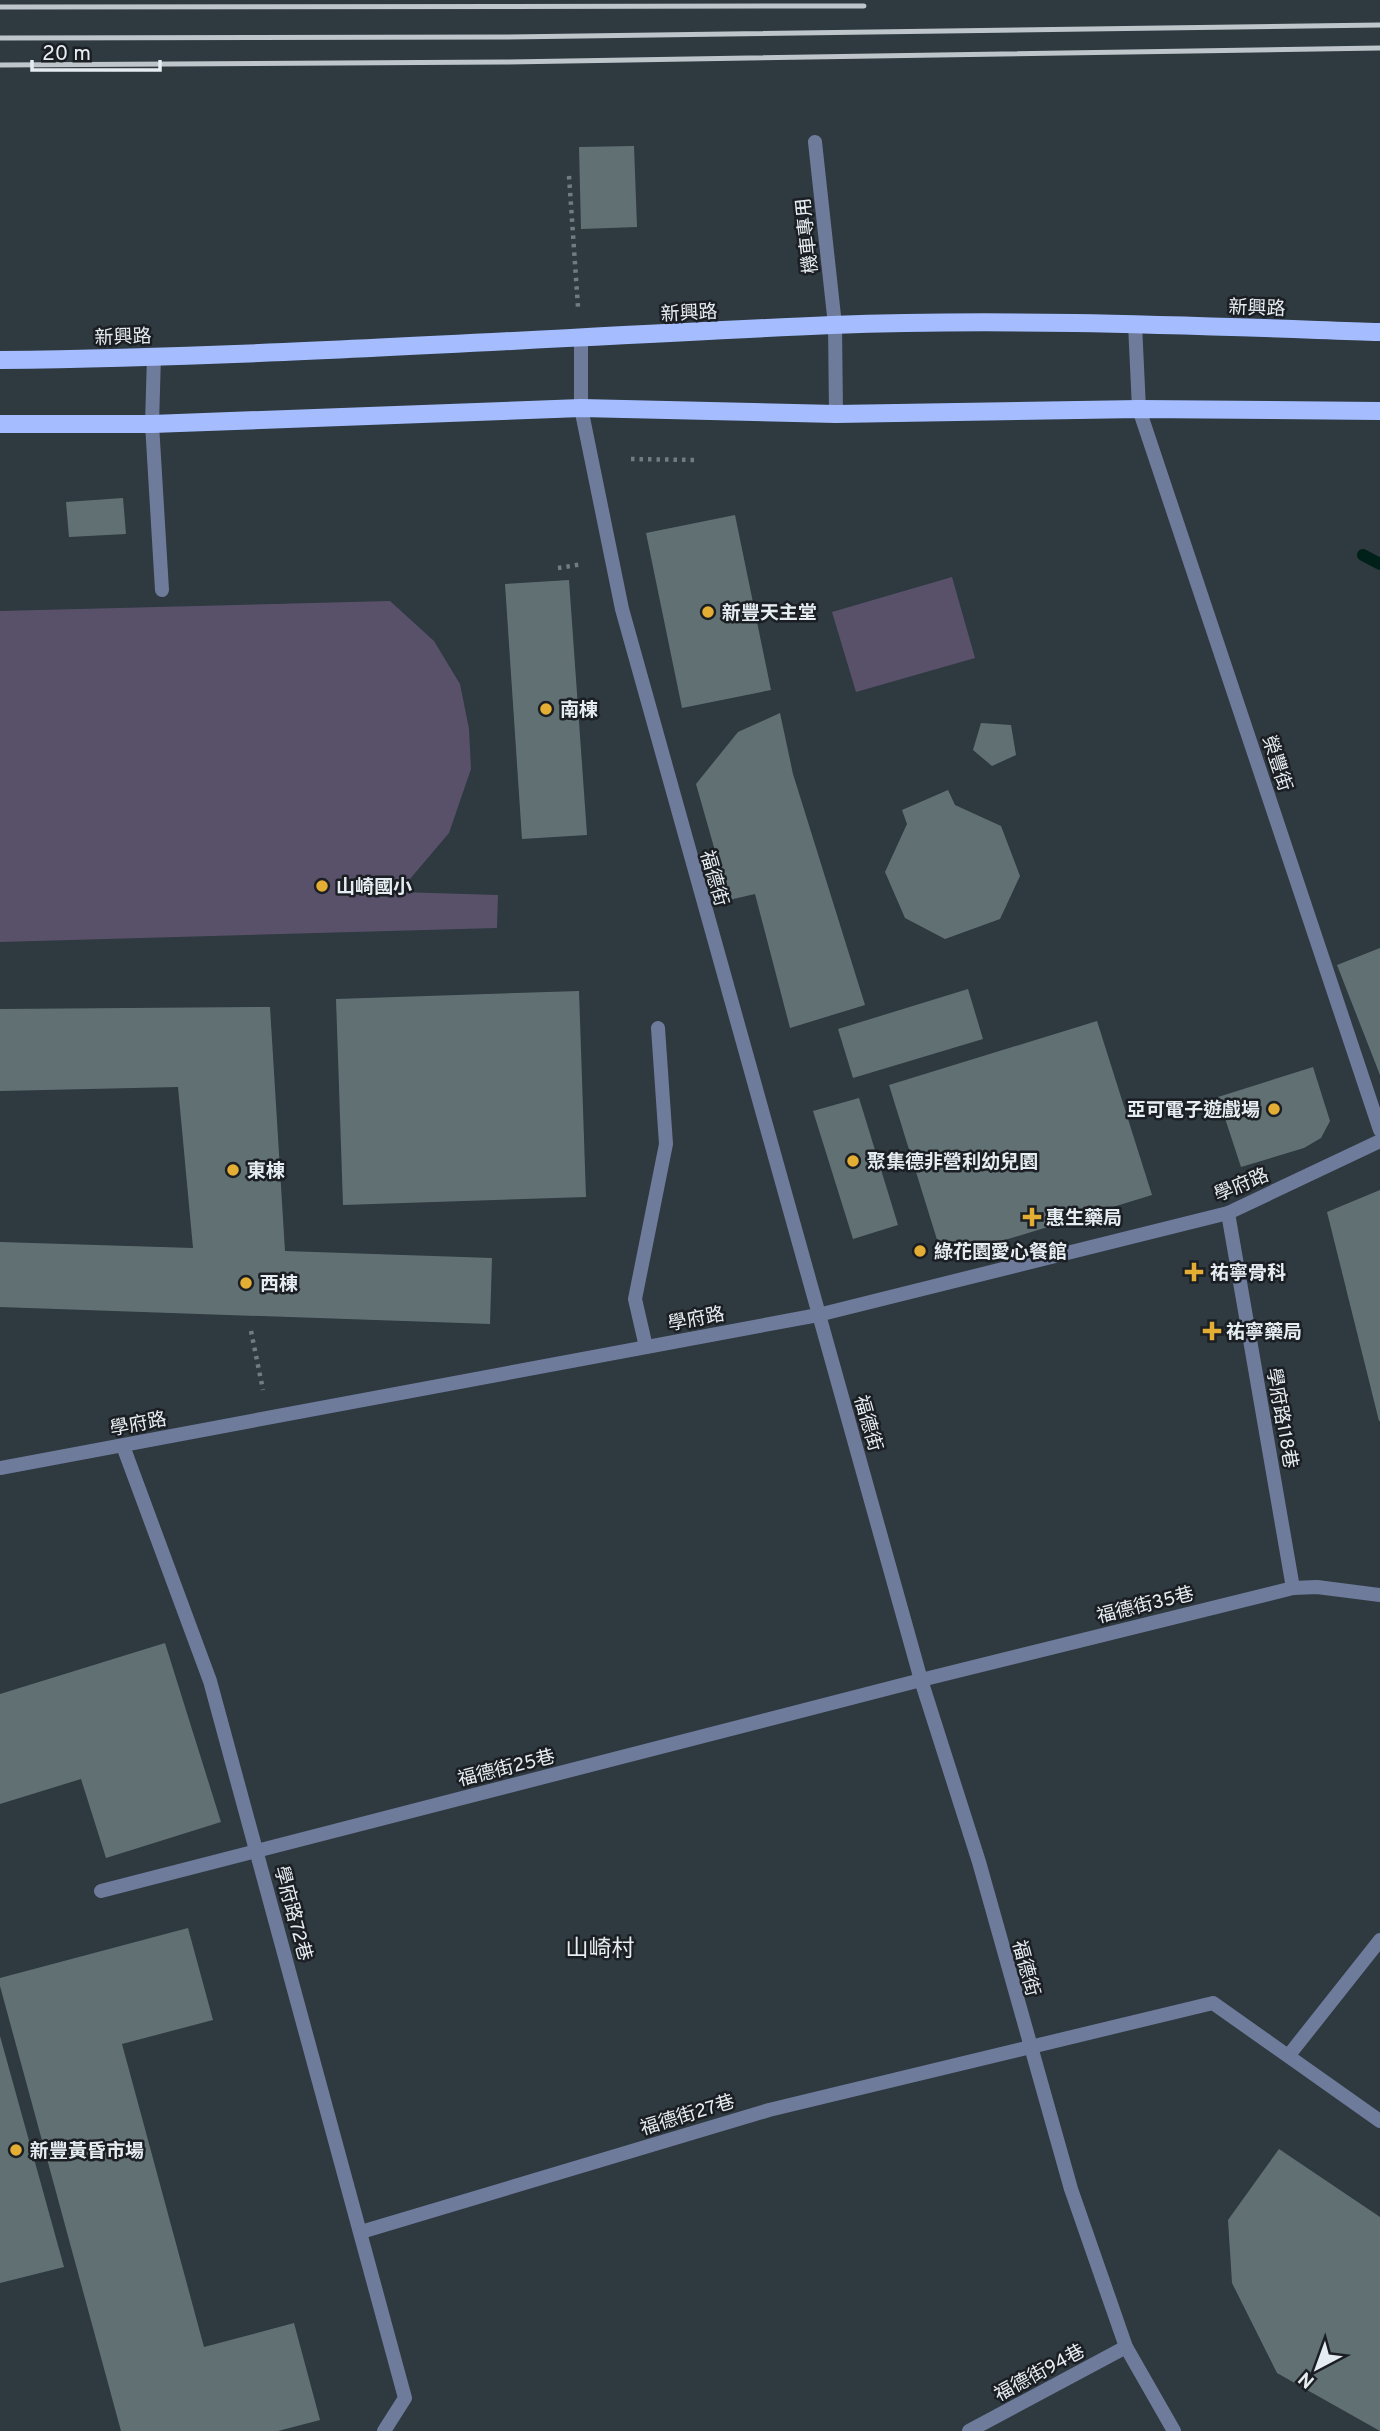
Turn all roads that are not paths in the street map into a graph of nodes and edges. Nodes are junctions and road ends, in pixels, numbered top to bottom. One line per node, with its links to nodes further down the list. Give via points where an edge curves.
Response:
1 (815, 142): 3 (street, 機車專用)
2 (1135, 324): 3 (main road, 新興路); 4 (main road, 新興路); 9 (street, 榮豐街)
3 (835, 325): 5 (main road, 新興路); 11 (street, 機車專用)
4 (1380, 332)
5 (581, 339): 6 (main road, 新興路); 8 (street, 福德街)
6 (154, 356): 7 (main road, 新興路); 12 (street)
7 (0, 360)
8 (581, 408): 11 (main road); 12 (main road); 19 (street, 福德街, via 622,609)
9 (1139, 409): 10 (main road); 11 (main road); 16 (street, 榮豐街)
10 (1380, 411)
11 (836, 414)
12 (152, 424): 13 (main road); 14 (street)
13 (0, 425)
14 (162, 590)
15 (658, 1028): 20 (street, via 666,1144 635,1299)
16 (1380, 1130)
17 (1380, 1141): 18 (street, 學府路)
18 (1228, 1213): 19 (street, 學府路); 23 (street, 學府路118巷)
19 (818, 1315): 20 (street, 學府路); 25 (street, 福德街)
20 (646, 1347): 21 (street, 學府路)
21 (123, 1446): 22 (street, 學府路); 26 (street, 學府路72巷, via 211,1681)
22 (0, 1468)
23 (1293, 1588): 24 (street, 福德街35巷); 25 (street, 福德街35巷)
24 (1380, 1595)
25 (921, 1680): 26 (street, 福德街25巷); 29 (street, 福德街, via 979,1862)
26 (257, 1850): 27 (street, 福德街25巷); 32 (street, 學府路72巷)
27 (101, 1891)
28 (1380, 1940): 30 (street)
29 (1029, 2049): 30 (street, 福德街27巷, via 1213,2003); 32 (street, 福德街27巷, via 769,2110); 33 (street, 福德街)
30 (1290, 2056): 31 (street, 福德街27巷)
31 (1380, 2121)
32 (361, 2232): 34 (street, 學府路72巷, via 405,2398)
33 (1126, 2347): 35 (street, 福德街94巷); 36 (street, 福德街)
34 (384, 2431)
35 (969, 2431)
36 (1174, 2431)

